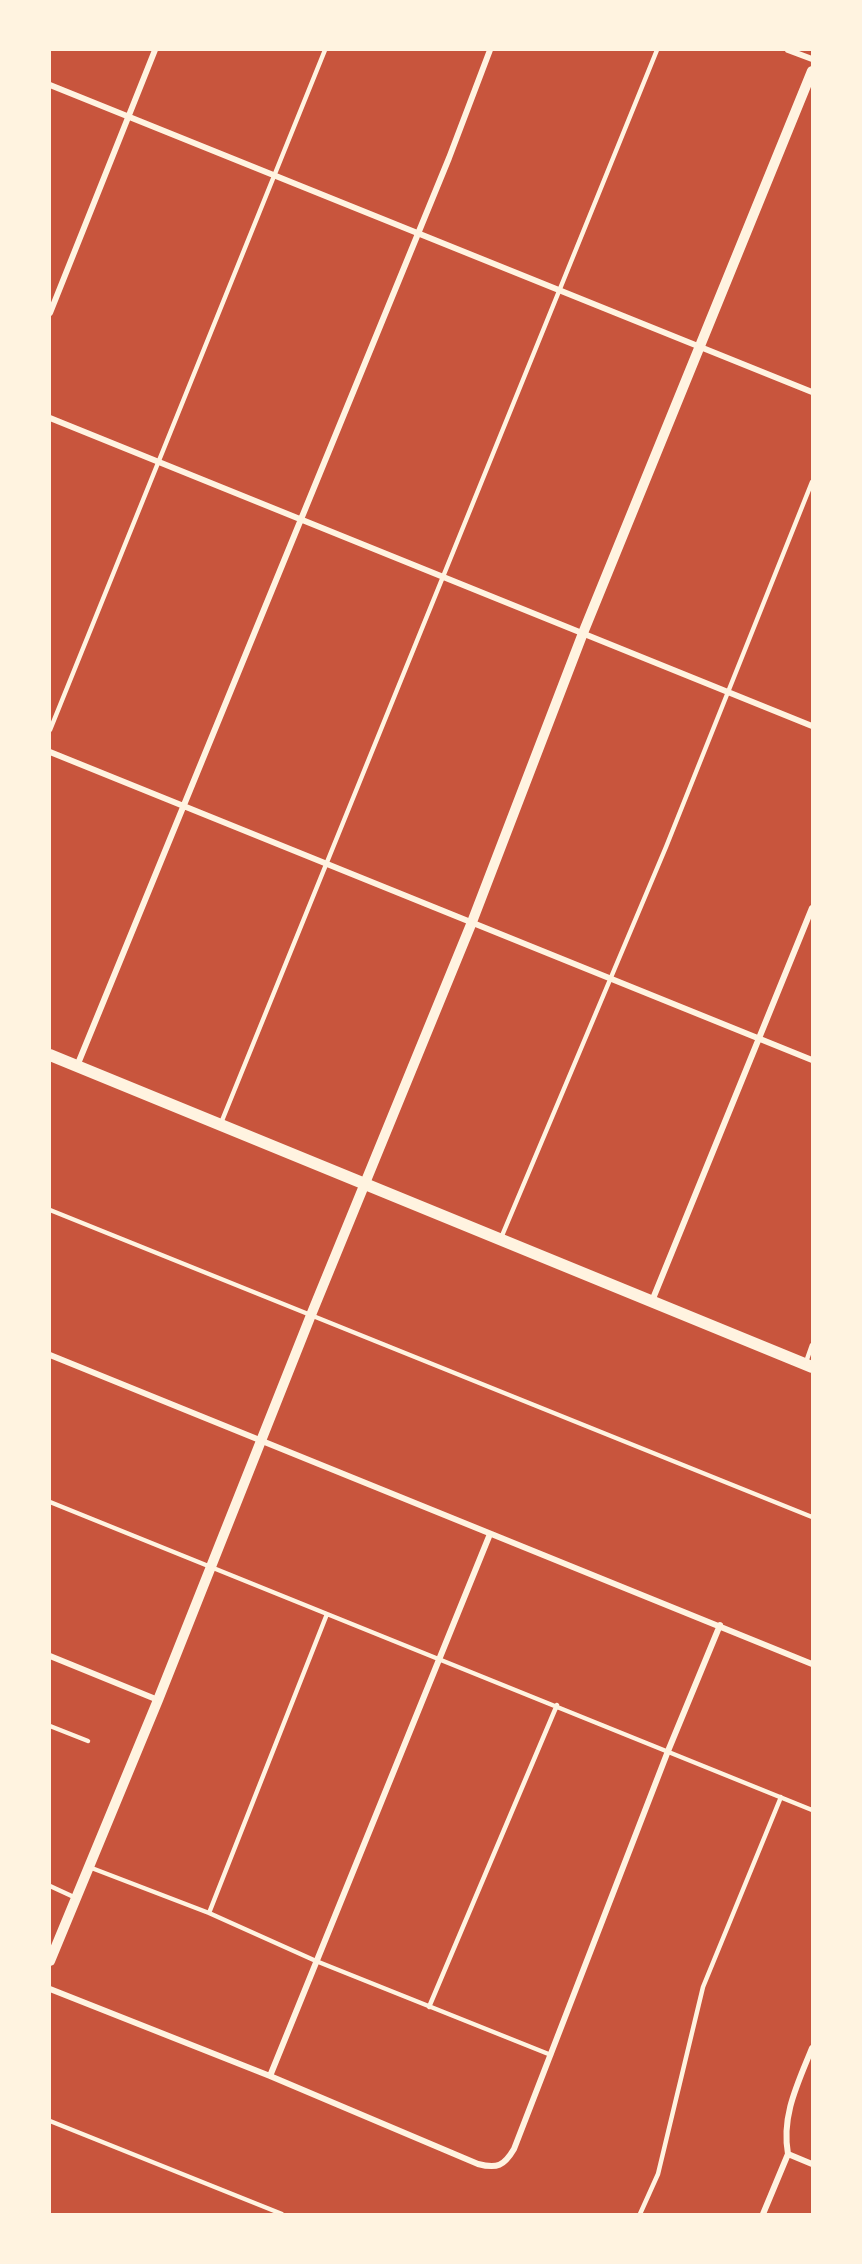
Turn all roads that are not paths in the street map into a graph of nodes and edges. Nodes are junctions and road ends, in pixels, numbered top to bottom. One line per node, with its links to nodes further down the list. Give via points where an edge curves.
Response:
1 (155, 50): 9 (street)
2 (325, 50): 10 (lane)
3 (490, 50): 11 (street)
4 (657, 50): 12 (lane)
5 (788, 50): 6 (street)
6 (813, 59)
7 (813, 71): 14 (street)
8 (50, 85): 9 (street)
9 (127, 117): 10 (street); 13 (street)
10 (274, 176): 11 (street); 17 (lane)
11 (418, 233): 12 (street); 19 (street)
12 (558, 289): 14 (street); 20 (lane)
13 (50, 313)
14 (700, 346): 15 (street); 21 (street)
15 (813, 392)
16 (50, 418): 17 (street)
17 (158, 462): 19 (street); 24 (lane)
18 (813, 482): 22 (lane)
19 (301, 519): 20 (street); 26 (street)
20 (443, 576): 21 (street); 27 (lane)
21 (583, 633): 22 (street); 29 (street)
22 (728, 691): 23 (street); 30 (lane)
23 (813, 726)
24 (50, 730)
25 (50, 752): 26 (street)
26 (184, 806): 27 (street); 34 (street)
27 (328, 864): 29 (street); 35 (lane)
28 (813, 908): 31 (street)
29 (472, 922): 30 (street); 36 (street)
30 (611, 978): 31 (street); 38 (lane)
31 (759, 1038): 33 (street); 39 (street)
32 (50, 1055): 34 (main road)
33 (813, 1060)
34 (77, 1066): 35 (main road)
35 (220, 1126): 36 (main road)
36 (365, 1184): 38 (main road); 40 (street)
37 (50, 1210): 40 (lane)
38 (500, 1241): 39 (main road)
39 (652, 1302): 43 (main road)
40 (311, 1315): 44 (street); 46 (lane)
41 (813, 1345): 43 (lane)
42 (50, 1355): 44 (street)
43 (809, 1366)
44 (261, 1441): 47 (street); 48 (street)
45 (50, 1502): 48 (lane)
46 (813, 1516)
47 (490, 1534): 50 (street); 52 (street)
48 (211, 1567): 49 (lane); 54 (street)
49 (327, 1614): 52 (lane); 64 (lane)
50 (720, 1625): 53 (street); 58 (street)
51 (50, 1656): 54 (street)
52 (440, 1658): 55 (lane); 67 (street)
53 (813, 1664)
54 (158, 1700): 61 (street)
55 (557, 1705): 58 (lane); 69 (lane)
56 (50, 1726): 57 (lane)
57 (88, 1741)
58 (668, 1750): 59 (lane); 71 (street)
59 (781, 1797): 60 (lane); 77 (lane, via 703,1987 658,2174)
60 (813, 1809)
61 (89, 1867): 63 (street); 64 (lane)
62 (50, 1886): 63 (lane)
63 (76, 1898): 65 (street)
64 (209, 1913): 67 (lane)
65 (53, 1943): 66 (street)
66 (50, 1961)
67 (316, 1961): 69 (lane); 72 (street)
68 (50, 1989): 72 (street)
69 (429, 2007): 71 (lane)
70 (813, 2048): 74 (street, via 788,2107)
71 (551, 2055): 72 (street, via 509,2158 493,2168)
72 (270, 2076)
73 (50, 2121): 76 (lane)
74 (788, 2154): 75 (street); 78 (street)
75 (813, 2164)
76 (282, 2214)
77 (640, 2214)
78 (763, 2214)

